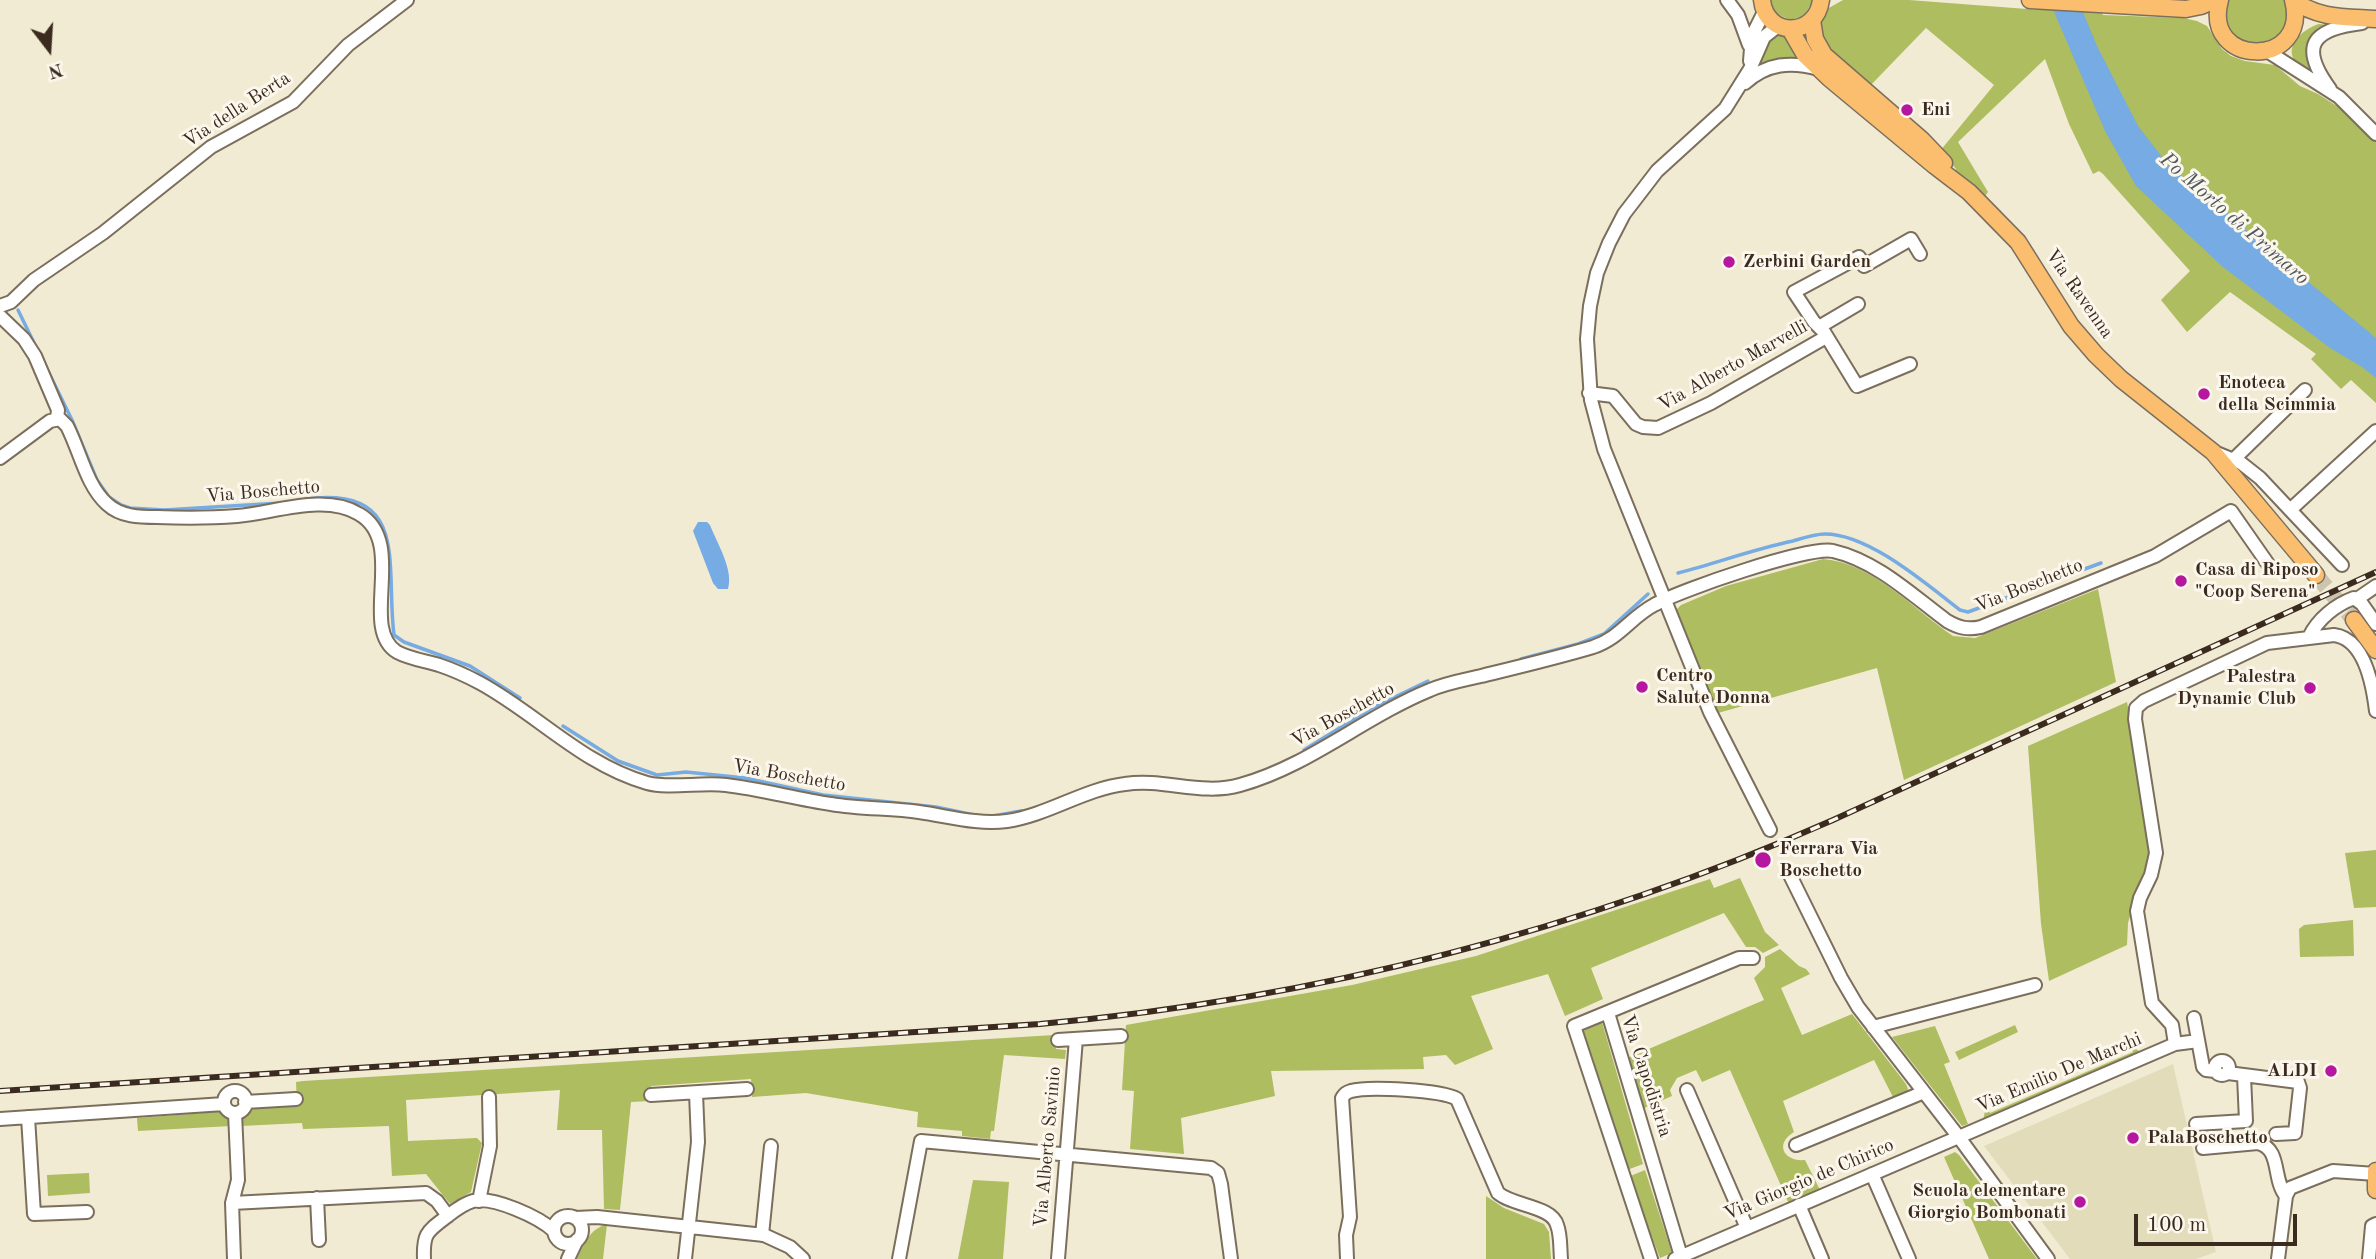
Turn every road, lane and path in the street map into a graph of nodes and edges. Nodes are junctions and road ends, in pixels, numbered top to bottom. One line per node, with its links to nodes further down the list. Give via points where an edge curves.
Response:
1 (407, 0): 24 (street, Via della Berta, via 348,45 293,102 211,147)
2 (1727, 0): 14 (street, via 1745,29)
3 (2032, 0): 7 (main road)
4 (2218, 0): 7 (main road); 11 (main road)
5 (2293, 0): 9 (main road, via 2307,10); 13 (main road, via 2295,20)
6 (1762, 3): 12 (main road, Via Ravenna); 14 (street)
7 (2180, 5): 11 (main road)
8 (1821, 8): 12 (main road, Via Ravenna, via 1803,27); 22 (main road, Via Ravenna, via 1815,39 1824,55)
9 (2334, 17): 10 (main road); 13 (main road, via 2304,24)
10 (2376, 20): 20 (street, via 2331,28 2319,37 2314,61)
11 (2220, 26): 15 (main road, via 2238,48)
12 (1784, 27): 17 (street, via 1765,37); 18 (main road, Via Ravenna)
13 (2288, 35): 15 (main road); 16 (street)
14 (1750, 48): 17 (street)
15 (2267, 51): 16 (street)
16 (2291, 66): 20 (street)
17 (1750, 69): 19 (street)
18 (1821, 69): 19 (street, via 1781,64 1761,71); 22 (main road, Via Ravenna)
19 (1740, 88): 32 (street, via 1715,120 1650,178 1613,234 1590,306)
20 (2332, 92): 21 (street)
21 (2376, 134)
22 (1923, 149): 35 (main road, Via Ravenna, via 1945,164 1952,177 2018,242 2071,326 2095,355)
23 (1920, 254): 28 (street, Via Alberto Marvelli, via 1911,239 1864,266 1859,257 1794,292)
24 (16, 297): 26 (street, Via della Berta); 29 (street, via 13,315)
25 (1858, 304): 28 (street, Via Alberto Marvelli)
26 (0, 306)
27 (0, 316): 29 (street, Via Boschetto)
28 (1823, 332): 30 (street, Via Alberto Marvelli, via 1857,387); 32 (street, Via Alberto Marvelli, via 1712,403 1658,428 1636,424 1613,396)
29 (24, 339): 33 (street, Via Boschetto, via 56,404)
30 (1910, 365)
31 (2305, 390): 37 (street)
32 (1589, 393): 44 (street, via 1602,442)
33 (58, 419): 36 (street); 44 (street, Via Boschetto, via 71,434 99,495 123,514 214,517 324,505 359,513 374,529 381,547 383,626 391,648 477,682 607,766 652,784 720,784 839,806 1004,821 1120,785 1233,787 1291,765 1435,687 1600,645)
34 (2376, 431): 38 (street)
35 (2213, 452): 37 (street, Via Ravenna); 41 (main road, Via Ravenna)
36 (0, 458)
37 (2233, 460): 38 (street, Via Ravenna, via 2260,478)
38 (2290, 510): 40 (street, Via Ravenna)
39 (2269, 564): 44 (street, Via Boschetto, via 2231,511 2155,556 1975,628 1953,625 1881,573 1826,550 1723,577)
40 (2342, 565)
41 (2316, 575)
42 (2376, 586): 43 (street)
43 (2353, 599): 46 (street); 47 (street, via 2318,622)
44 (1665, 600): 50 (street, via 1710,712)
45 (2354, 620): 48 (main road)
46 (2376, 624)
47 (2309, 637): 49 (street, via 2339,635 2350,642 2369,673); 61 (street, via 2267,643 2136,708 2156,853 2137,911 2152,1003 2172,1025)
48 (2376, 650)
49 (2376, 711)
50 (1770, 830)
51 (1788, 871): 56 (street, via 1848,992)
52 (1753, 958): 54 (street, via 1739,958)
53 (2035, 985): 56 (street)
54 (1608, 1013): 102 (street, Via Capodistria); 113 (street, Via Capodistria, via 1574,1026)
55 (2194, 1018): 60 (street)
56 (1872, 1027): 65 (street)
57 (1121, 1036): 58 (street, Via Alberto Savinio)
58 (1076, 1039): 59 (street, Via Alberto Savinio); 81 (street, Via Alberto Savinio)
59 (1058, 1040)
60 (2198, 1041): 61 (street, Via Emilio De Marchi); 62 (street, via 2206,1070)
61 (2175, 1044): 77 (street, Via Emilio De Marchi)
62 (2244, 1076): 75 (street, via 2246,1121); 76 (street, via 2299,1084 2295,1133)
63 (747, 1089): 66 (street)
64 (1688, 1090): 97 (street)
65 (1924, 1092): 77 (street); 78 (street)
66 (696, 1093): 67 (street); 96 (street, via 698,1142)
67 (652, 1095)
68 (489, 1097): 87 (street, via 490,1146)
69 (296, 1099): 70 (street)
70 (245, 1102): 71 (street, via 235,1091 227,1095); 72 (street, via 243,1110)
71 (224, 1104): 72 (street); 73 (street)
72 (235, 1113): 88 (street, via 238,1180)
73 (28, 1117): 74 (street); 90 (street, via 34,1214)
74 (0, 1119)
75 (2196, 1124)
76 (2276, 1134)
77 (1958, 1136): 83 (street, Via Giorgio de Chirico); 116 (street)
78 (1797, 1145)
79 (771, 1146): 98 (street)
80 (2203, 1148): 85 (street, via 2267,1146)
81 (1066, 1154): 108 (street, via 921,1141); 109 (street, Via Alberto Savinio); 110 (street, via 1216,1170)
82 (2376, 1172): 84 (main road); 85 (street, via 2327,1172 2293,1185)
83 (1872, 1174): 89 (street, Via Giorgio de Chirico); 115 (street)
84 (2376, 1191)
85 (2286, 1196): 117 (street)
86 (317, 1198): 88 (street); 91 (street, via 426,1193); 101 (street)
87 (479, 1200): 91 (street); 92 (street)
88 (232, 1203): 103 (street)
89 (1799, 1205): 97 (street, Via Giorgio de Chirico); 114 (street)
90 (87, 1212)
91 (447, 1216): 104 (street, via 427,1233)
92 (537, 1218): 93 (street); 99 (street)
93 (569, 1218): 94 (street); 99 (street, via 557,1222); 100 (street, via 579,1222)
94 (604, 1218): 96 (street); 100 (street, via 595,1220)
95 (2376, 1224): 118 (street, via 2372,1226)
96 (688, 1227): 98 (street); 106 (street)
97 (1747, 1228): 102 (street, Via Giorgio de Chirico)
98 (762, 1235): 107 (street, via 785,1244)
99 (557, 1236): 100 (street, via 568,1244); 105 (street)
100 (579, 1236): 105 (street)
101 (318, 1240)
102 (1678, 1258)
103 (234, 1259)
104 (424, 1259)
105 (566, 1259)
106 (685, 1259)
107 (803, 1259)
108 (899, 1259)
109 (1058, 1259)
110 (1231, 1259)
111 (1347, 1259): 112 (street, via 1350,1217 1342,1098 1351,1091 1401,1090 1457,1098 1498,1193 1554,1218)
112 (1561, 1259)
113 (1651, 1259)
114 (1822, 1259)
115 (1909, 1259)
116 (2048, 1259)
117 (2278, 1259)
118 (2370, 1259)

